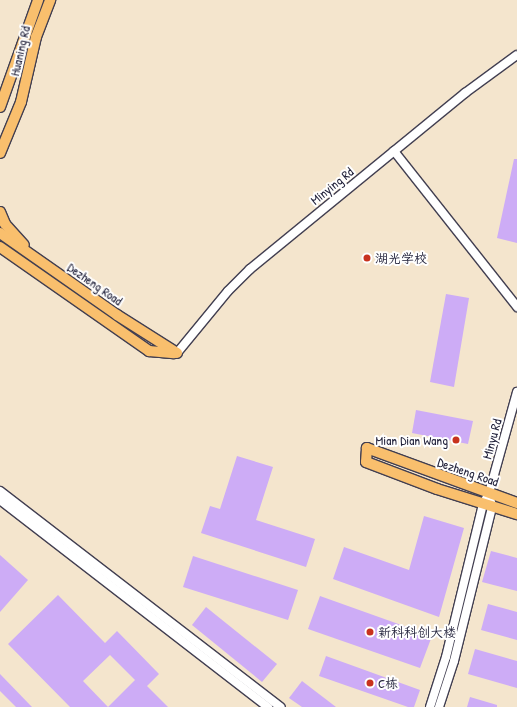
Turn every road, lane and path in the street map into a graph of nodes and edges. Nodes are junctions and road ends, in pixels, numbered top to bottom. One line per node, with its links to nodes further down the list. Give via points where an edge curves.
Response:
1 (38, 0): 4 (main road, Huaning Rd)
2 (50, 0): 6 (main road, Huaning Rd, via 36,37 21,102)
3 (517, 55): 5 (street, Minying Rd)
4 (0, 107)
5 (394, 151): 13 (street); 14 (street, Minying Rd, via 250,269 228,291)
6 (0, 154)
7 (0, 212): 12 (main road, via 5,224)
8 (0, 233): 12 (main road, Dezheng Road)
9 (0, 247): 11 (main road, Dezheng Road)
10 (0, 255): 11 (main road)
11 (16, 258): 14 (main road, Dezheng Road, via 149,351)
12 (36, 258): 14 (main road, Dezheng Road, via 117,315)
13 (517, 307)
14 (178, 353)
15 (517, 392): 17 (street, Minyu Rd)
16 (0, 490): 23 (street)
17 (489, 493): 19 (main road, Dezheng Road); 20 (street, Minyu Rd); 20 (main road, Dezheng Road, via 366,448 366,462)
18 (0, 500): 22 (street)
19 (517, 503)
20 (487, 506): 21 (main road, Dezheng Road); 24 (street); 25 (street, via 454,661)
21 (517, 514)
22 (268, 707)
23 (280, 707)
24 (430, 707)
25 (439, 707)

